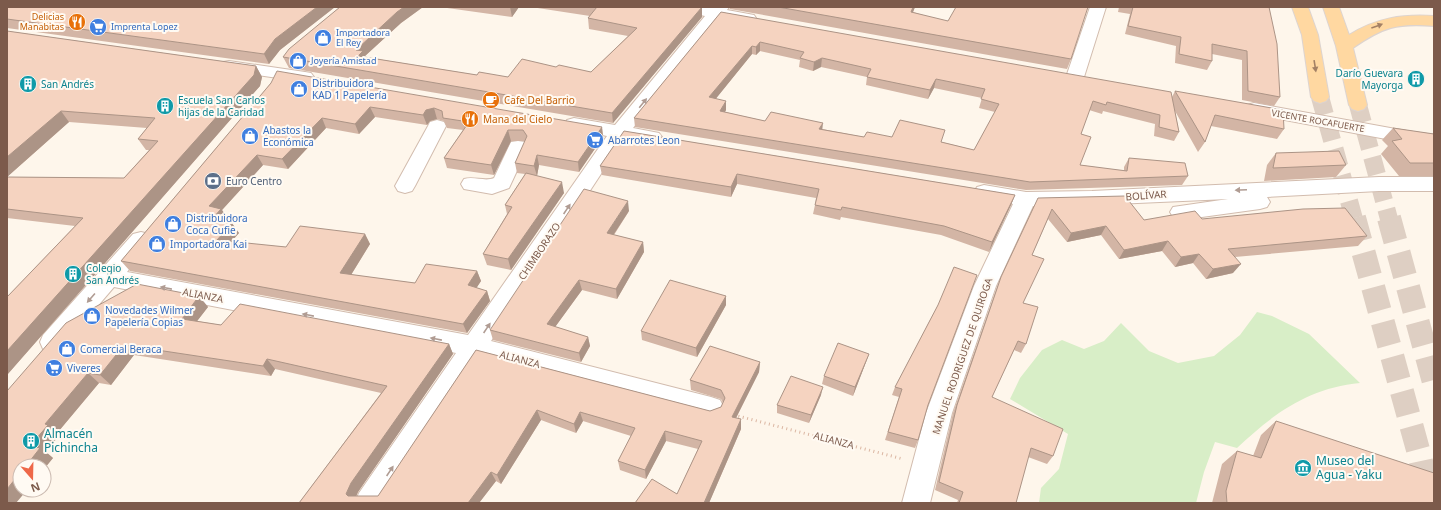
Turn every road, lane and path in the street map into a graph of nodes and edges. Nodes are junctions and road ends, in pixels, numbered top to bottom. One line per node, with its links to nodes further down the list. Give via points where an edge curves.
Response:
1 (683, 7): 7 (street)
2 (1098, 7): 15 (street, via 1083,78)
3 (1288, 7): 11 (main road)
4 (1300, 7): 11 (main road)
5 (1331, 7): 12 (main road)
6 (1426, 7): 8 (main road)
7 (718, 10): 9 (street); 23 (street, CHIMBORAZO, one-way to 7)
8 (1434, 10)
9 (763, 21)
10 (1434, 21): 12 (main road, one-way to 10, via 1378,25 1394,21)
11 (1310, 35): 18 (main road, one-way to 18)
12 (1344, 46): 19 (main road)
13 (212, 64): 14 (street)
14 (279, 66): 16 (street); 17 (street)
15 (1057, 74)
16 (322, 80)
17 (264, 94)
18 (1320, 97)
19 (1358, 105)
20 (1239, 106): 25 (street, VICENTE ROCAFUERTE)
21 (442, 116): 30 (street)
22 (556, 121): 23 (street)
23 (619, 132): 24 (street); 36 (street, CHIMBORAZO, one-way to 23)
24 (670, 140)
25 (1434, 142)
26 (518, 147): 27 (street, via 502,183 492,187)
27 (471, 184)
28 (1379, 184): 29 (street, BOLÍVAR); 32 (street, BOLÍVAR, one-way to 32); 33 (street, via 1373,188)
29 (1434, 184)
30 (405, 186)
31 (969, 189): 32 (street, BOLÍVAR)
32 (1026, 199): 39 (street, MANUEL RODRIGUEZ DE QUIROGA, via 985,286 939,413)
33 (1180, 212)
34 (153, 225): 35 (street)
35 (110, 277): 36 (street, ALIANZA, one-way to 35); 37 (street, one-way to 37)
36 (474, 347): 38 (street, ALIANZA); 40 (street, CHIMBORAZO, one-way to 36)
37 (38, 360)
38 (711, 408): 39 (path, ALIANZA)
39 (925, 464): 41 (street, MANUEL RODRIGUEZ DE QUIROGA)
40 (369, 503)
41 (916, 503)

